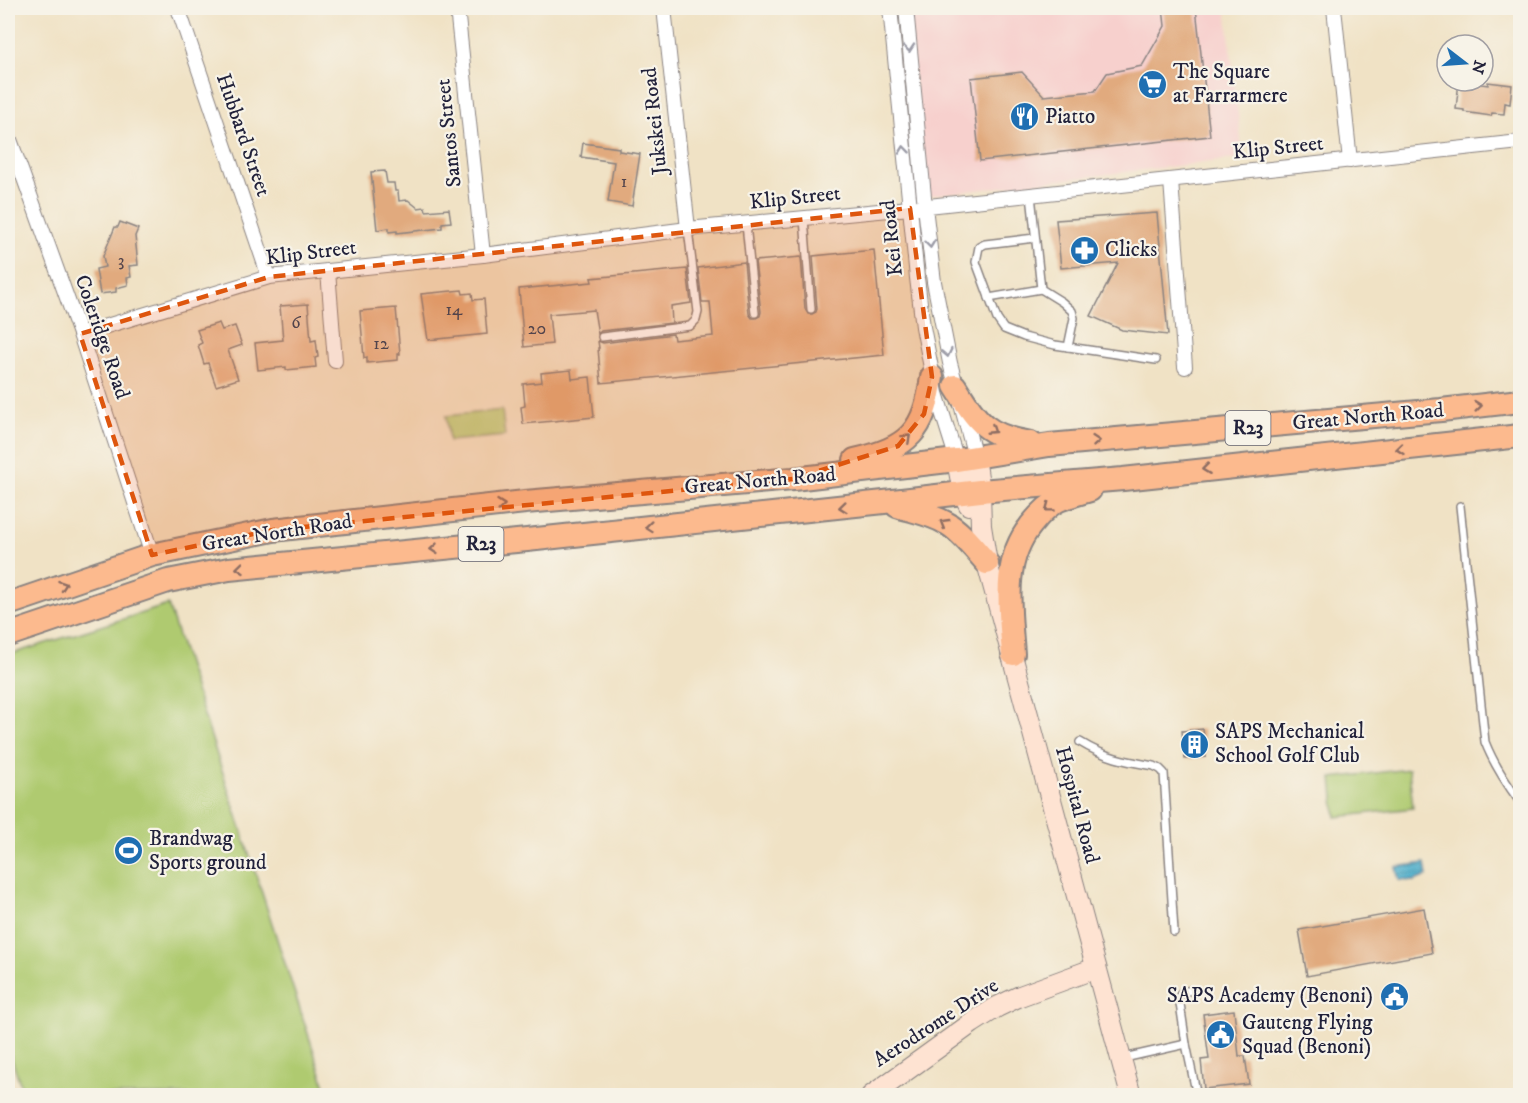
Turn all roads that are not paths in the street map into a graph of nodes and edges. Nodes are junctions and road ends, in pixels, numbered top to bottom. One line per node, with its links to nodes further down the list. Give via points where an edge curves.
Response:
1 (178, 8): 20 (street, Hubbard Street)
2 (457, 8): 18 (street, Santos Street)
3 (664, 8): 16 (street, Jukskei Road)
4 (890, 8): 13 (street, Kei Road, one-way to 4)
5 (906, 8): 12 (street, Kei Road, one-way to 12)
6 (1334, 8): 9 (street)
7 (8, 134): 25 (street, Coleridge Road)
8 (1521, 142): 9 (street, Klip Street)
9 (1350, 161): 10 (street, Klip Street)
10 (1171, 181): 11 (street, Klip Street); 30 (street)
11 (1030, 195): 12 (street, Klip Street); 17 (lane)
12 (925, 207): 13 (street, Klip Street); 32 (street, Kei Road, one-way to 32, via 934,282)
13 (910, 208): 14 (street, Klip Street); 31 (street, Kei Road)
14 (804, 218): 15 (street, Klip Street); 23 (lane)
15 (746, 224): 16 (street, Klip Street); 24 (lane)
16 (688, 229): 18 (street, Klip Street); 26 (lane, via 696,320 690,326)
17 (1035, 238): 21 (lane); 22 (lane, via 979,247 976,262)
18 (483, 255): 19 (street, Klip Street)
19 (328, 271): 20 (street, Klip Street); 28 (street)
20 (269, 277): 25 (street, Klip Street)
21 (1041, 289): 22 (lane); 27 (lane, via 1072,311)
22 (989, 298): 27 (lane, via 1004,329)
23 (811, 309)
24 (755, 313)
25 (81, 334): 44 (street, Coleridge Road)
26 (602, 337)
27 (1068, 347): 29 (lane)
28 (335, 360)
29 (1156, 360)
30 (1185, 367)
31 (932, 377): 38 (street, Kei Road); 39 (main road, one-way to 31, via 898,446 916,429 924,414)
32 (955, 386): 36 (main road, one-way to 36, via 981,423 998,435); 38 (street, Kei Road)
33 (1521, 401): 34 (main road, Great North Road / R23, one-way to 33)
34 (1441, 410): 36 (main road, Great North Road / R23, one-way to 34); 37 (main road)
35 (1521, 436): 37 (main road, Great North Road / R23)
36 (1049, 445): 38 (main road, Great North Road / R23)
37 (1443, 445): 40 (main road, Great North Road / R23, one-way to 40)
38 (966, 458): 39 (main road, Great North Road / R23); 41 (street, Hospital Road)
39 (794, 479): 44 (main road, Great North Road / R23, one-way to 39, via 273,530 525,502)
40 (1123, 479): 41 (main road, Great North Road / R23); 48 (main road, one-way to 48, via 1058,501 1026,531 1015,552 1009,578)
41 (972, 492): 42 (main road, Great North Road / R23); 45 (street, Hospital Road)
42 (884, 502): 45 (main road, one-way to 42, via 948,524); 47 (main road, Great North Road / R23, one-way to 47, via 229,569 168,582)
43 (1460, 506): 50 (lane, via 1485,742 1503,780)
44 (153, 555): 46 (main road, Great North Road / R23, one-way to 44)
45 (987, 563): 48 (street, Hospital Road)
46 (8, 604)
47 (8, 635)
48 (1012, 654): 52 (street, Hospital Road)
49 (1080, 742): 51 (lane, via 1096,752 1154,766 1164,773)
50 (1521, 802)
51 (1174, 932)
52 (1096, 968): 55 (street, Hospital Road); 56 (street, Aerodrome Drive, via 997,1007)
53 (1193, 990): 54 (lane, via 1182,992 1179,997)
54 (1186, 1044): 55 (lane); 58 (lane)
55 (1121, 1058): 57 (street, Hospital Road)
56 (871, 1095)
57 (1131, 1095)
58 (1197, 1095)

